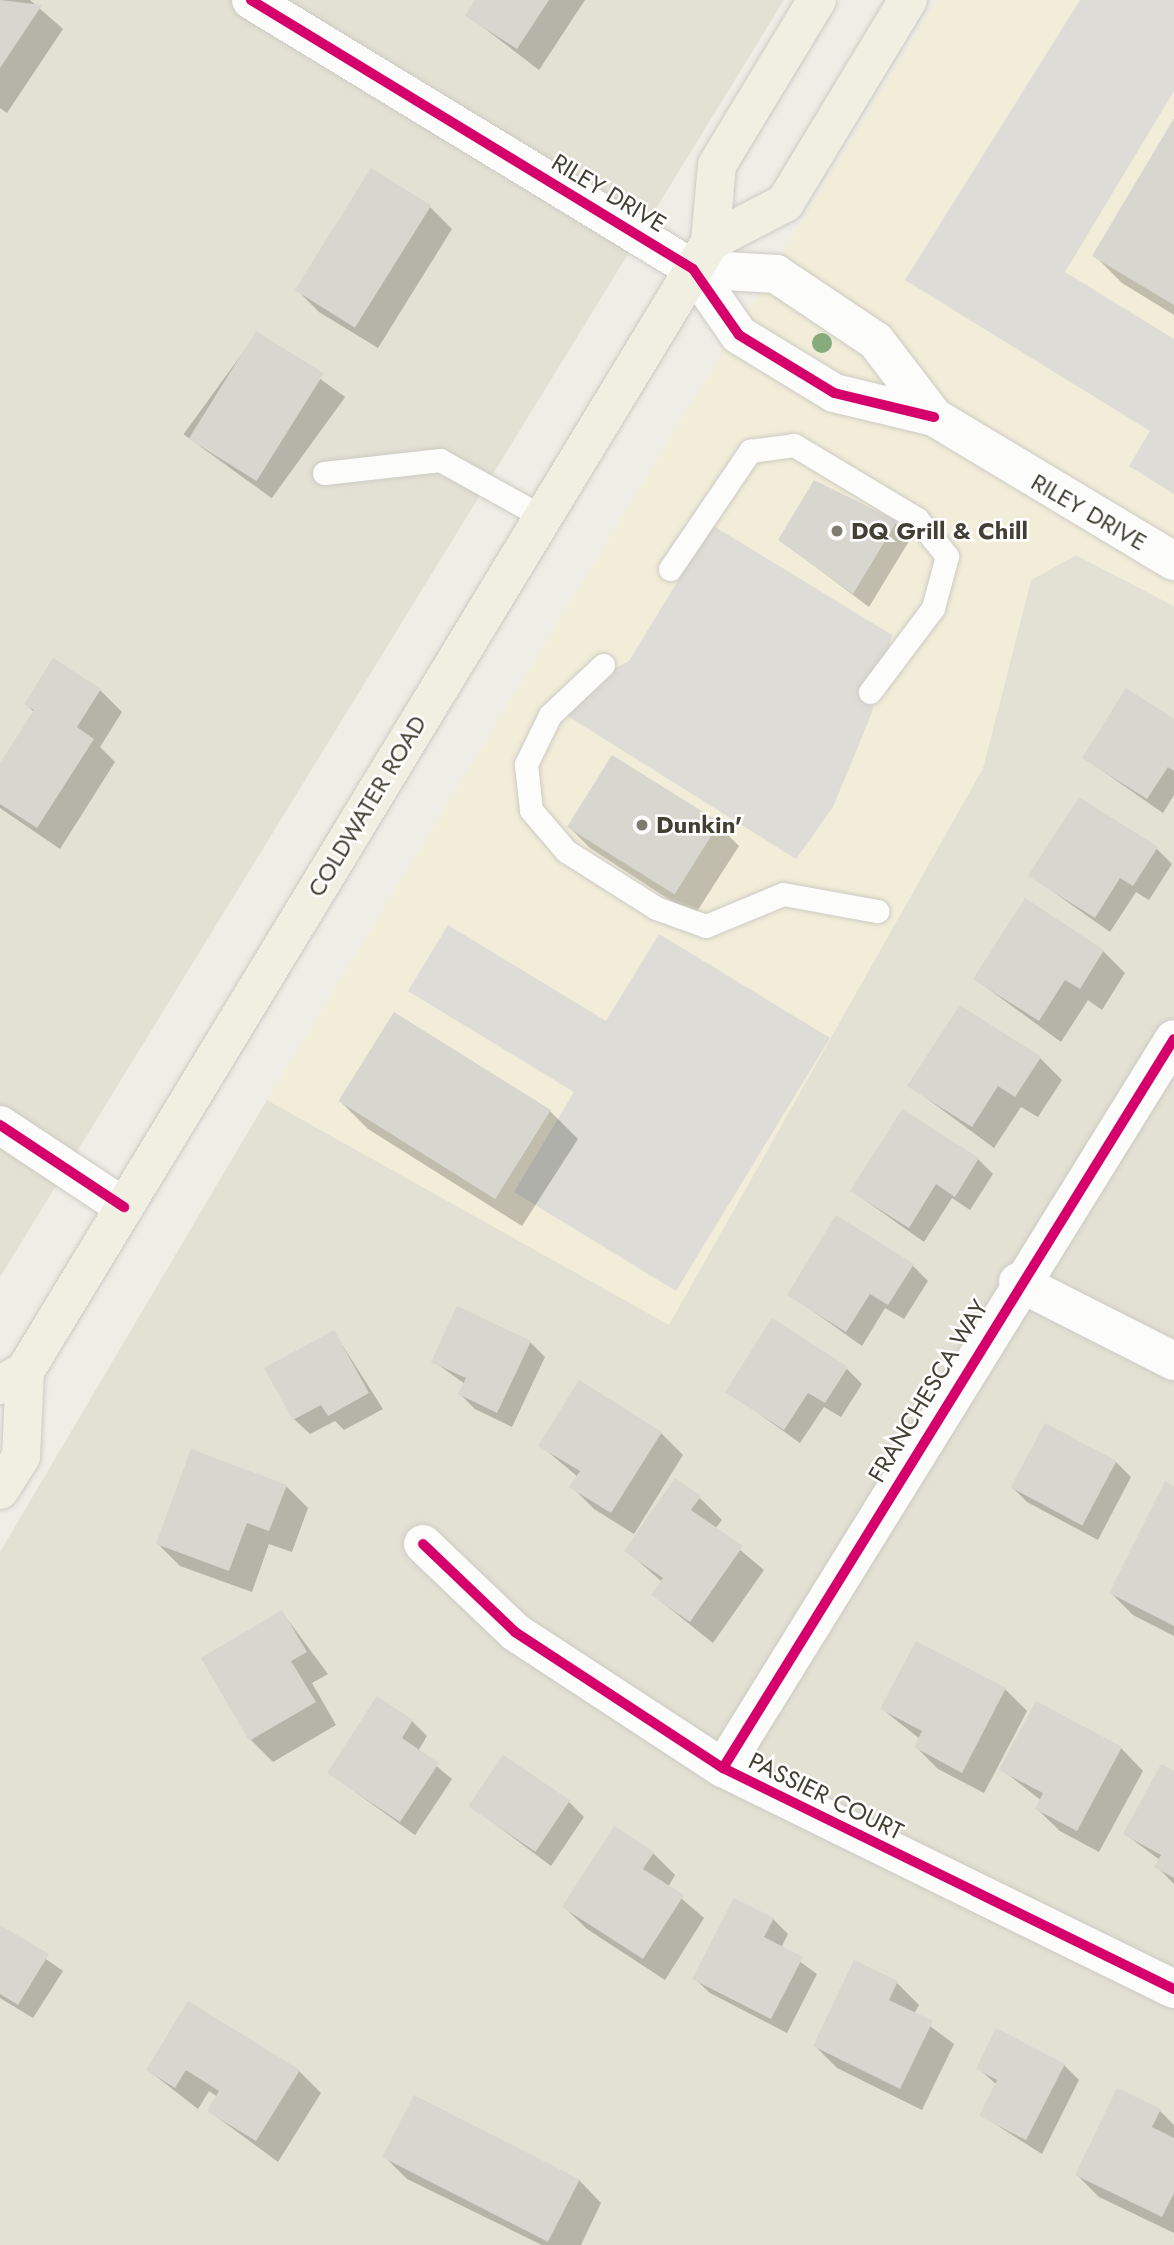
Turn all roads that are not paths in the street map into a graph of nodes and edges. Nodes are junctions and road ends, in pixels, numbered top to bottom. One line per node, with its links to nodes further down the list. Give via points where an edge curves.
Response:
1 (251, 0): 4 (street, RILEY DRIVE)
2 (817, 0): 4 (main road, COLDWATER ROAD, via 717,165)
3 (908, 0): 4 (main road, via 785,203)
4 (701, 255): 5 (street, RILEY DRIVE, via 776,274 876,341); 5 (street, RILEY DRIVE, via 740,335 834,393); 7 (main road, COLDWATER ROAD)
5 (934, 417): 8 (street, RILEY DRIVE)
6 (324, 473): 7 (lane, via 440,460)
7 (543, 517): 15 (main road, COLDWATER ROAD)
8 (1174, 561)
9 (670, 569): 11 (lane, via 750,451 794,445 917,519 947,556 933,608)
10 (603, 664): 12 (lane, via 550,715 526,764 531,810 566,851 656,908 706,926 783,894)
11 (870, 692)
12 (877, 911)
13 (1174, 1039): 16 (street, FRANCHESCA WAY)
14 (0, 1125): 15 (street)
15 (124, 1207): 18 (main road, COLDWATER ROAD)
16 (1018, 1282): 17 (street); 21 (street, FRANCHESCA WAY)
17 (1174, 1361)
18 (12, 1378): 19 (main road, COLDWATER ROAD, via 22,1456)
19 (0, 1490)
20 (423, 1544): 21 (street, PASSIER COURT, via 515,1632)
21 (723, 1768): 22 (street, PASSIER COURT)
22 (1174, 1989)

